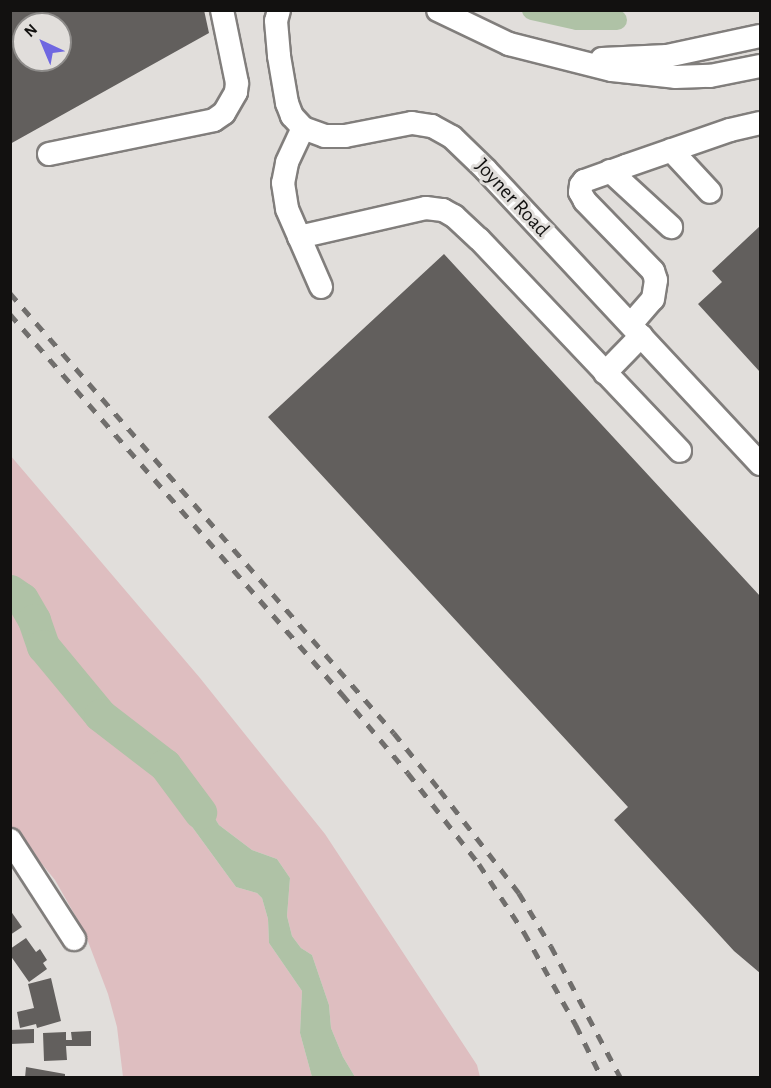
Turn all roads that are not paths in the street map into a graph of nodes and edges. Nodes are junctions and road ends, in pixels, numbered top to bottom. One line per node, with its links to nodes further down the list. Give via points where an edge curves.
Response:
1 (222, 10): 10 (street, via 237,83 224,113 214,120)
2 (279, 10): 8 (street, via 279,56 287,103)
3 (438, 10): 5 (street, via 509,44)
4 (760, 36): 5 (street, via 667,56)
5 (582, 61): 6 (street, via 612,70 675,77)
6 (760, 66)
7 (760, 123): 9 (street)
8 (303, 128): 14 (street, via 287,163 283,183 287,208); 16 (street, Joyner Road, via 325,136 345,136 412,123 432,126 452,136)
9 (671, 150): 11 (street); 12 (street)
10 (49, 154)
11 (610, 171): 13 (street); 16 (street, via 584,181 580,192 656,280 653,299)
12 (710, 192)
13 (671, 227)
14 (299, 237): 15 (street); 17 (street, via 426,208 443,210 479,238)
15 (321, 287)
16 (636, 330): 17 (street); 19 (street, Joyner Road)
17 (604, 373): 18 (street)
18 (680, 450)
19 (760, 464)
20 (10, 840): 21 (street)
21 (74, 939)

